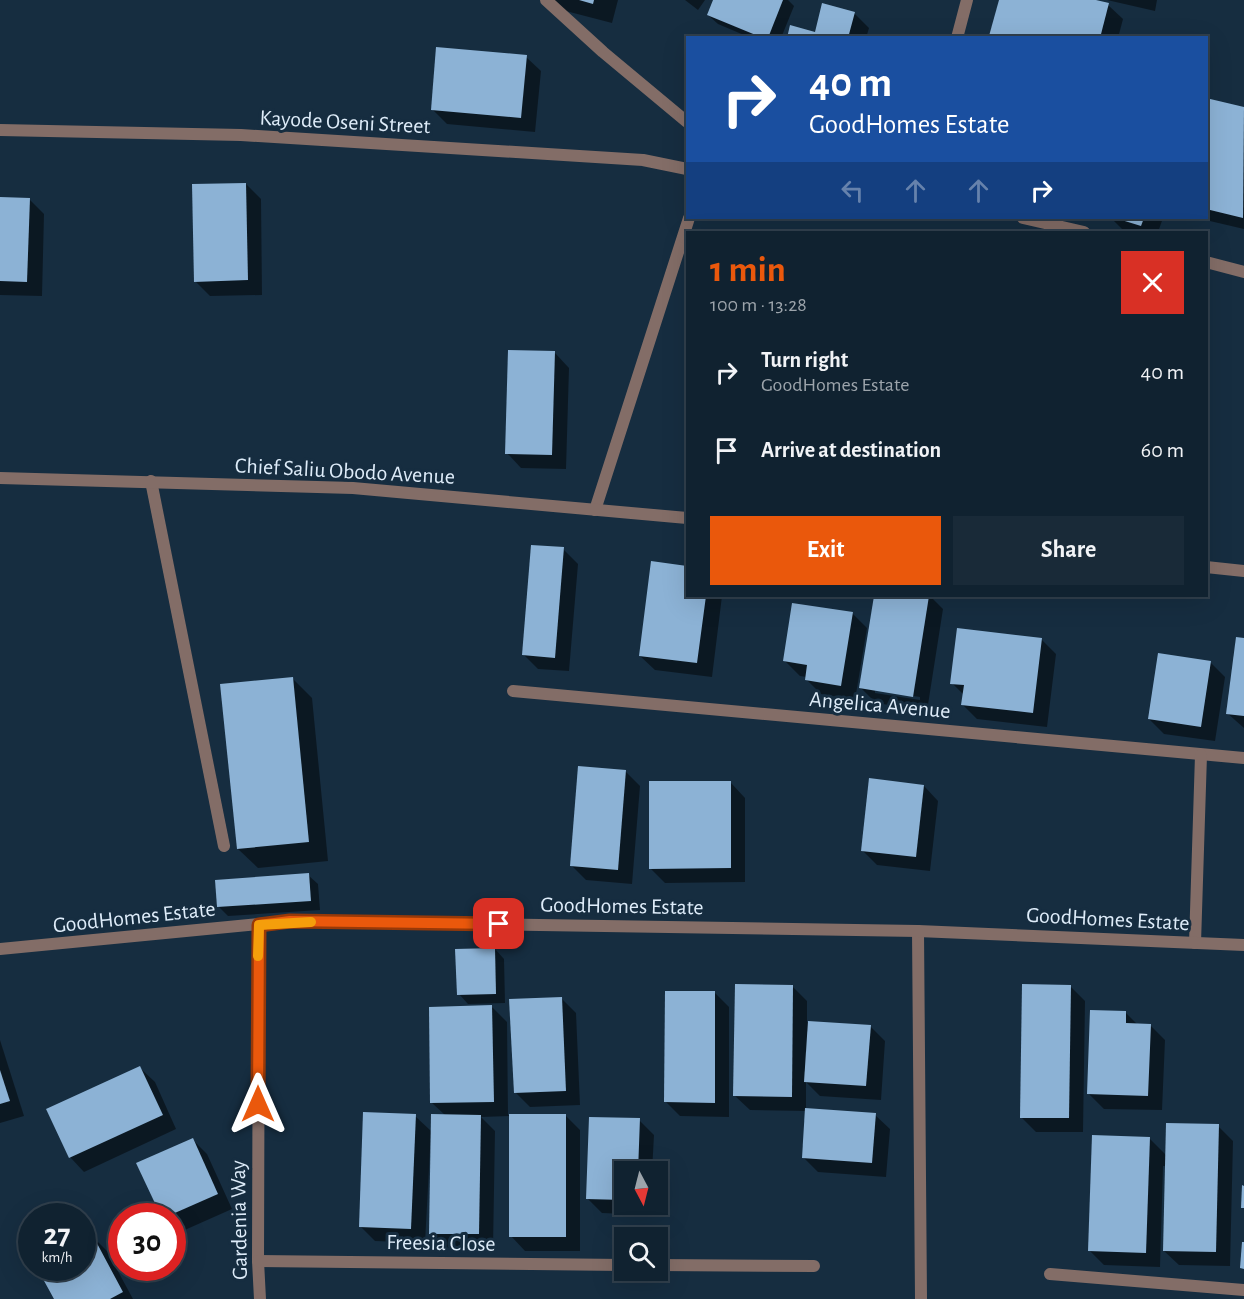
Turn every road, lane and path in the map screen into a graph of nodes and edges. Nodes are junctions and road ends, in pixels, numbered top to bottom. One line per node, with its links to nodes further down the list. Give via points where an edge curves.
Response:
1 (546, 0): 4 (street)
2 (967, 0): 3 (street)
3 (958, 36)
4 (686, 121)
5 (0, 130): 6 (street, Kayode Oseni Street, via 241,135 643,160)
6 (686, 169)
7 (689, 219): 14 (street)
8 (1027, 219): 9 (street)
9 (1080, 231)
10 (1208, 263): 11 (street)
11 (1244, 272)
12 (0, 478): 13 (street, Chief Saliu Obodo Avenue)
13 (151, 481): 14 (street, Chief Saliu Obodo Avenue, via 353,488); 21 (street)
14 (596, 510): 15 (street, Chief Saliu Obodo Avenue)
15 (686, 518)
16 (1208, 567): 17 (street)
17 (1244, 571)
18 (513, 691): 19 (street, Angelica Avenue)
19 (1201, 755): 20 (street, Angelica Avenue); 24 (street)
20 (1244, 758)
21 (224, 846)
22 (259, 925): 23 (street, GoodHomes Estate, via 290,921); 26 (street, GoodHomes Estate); 27 (street, Gardenia Way)
23 (918, 931): 24 (street, GoodHomes Estate); 34 (street)
24 (1195, 943): 25 (street, GoodHomes Estate)
25 (1244, 945)
26 (0, 949)
27 (258, 1261): 28 (street, Freesia Close); 33 (street, Gardenia Way)
28 (614, 1265)
29 (668, 1265): 30 (street)
30 (814, 1266)
31 (1050, 1275): 32 (street)
32 (1244, 1290)
33 (260, 1299)
34 (921, 1299)

